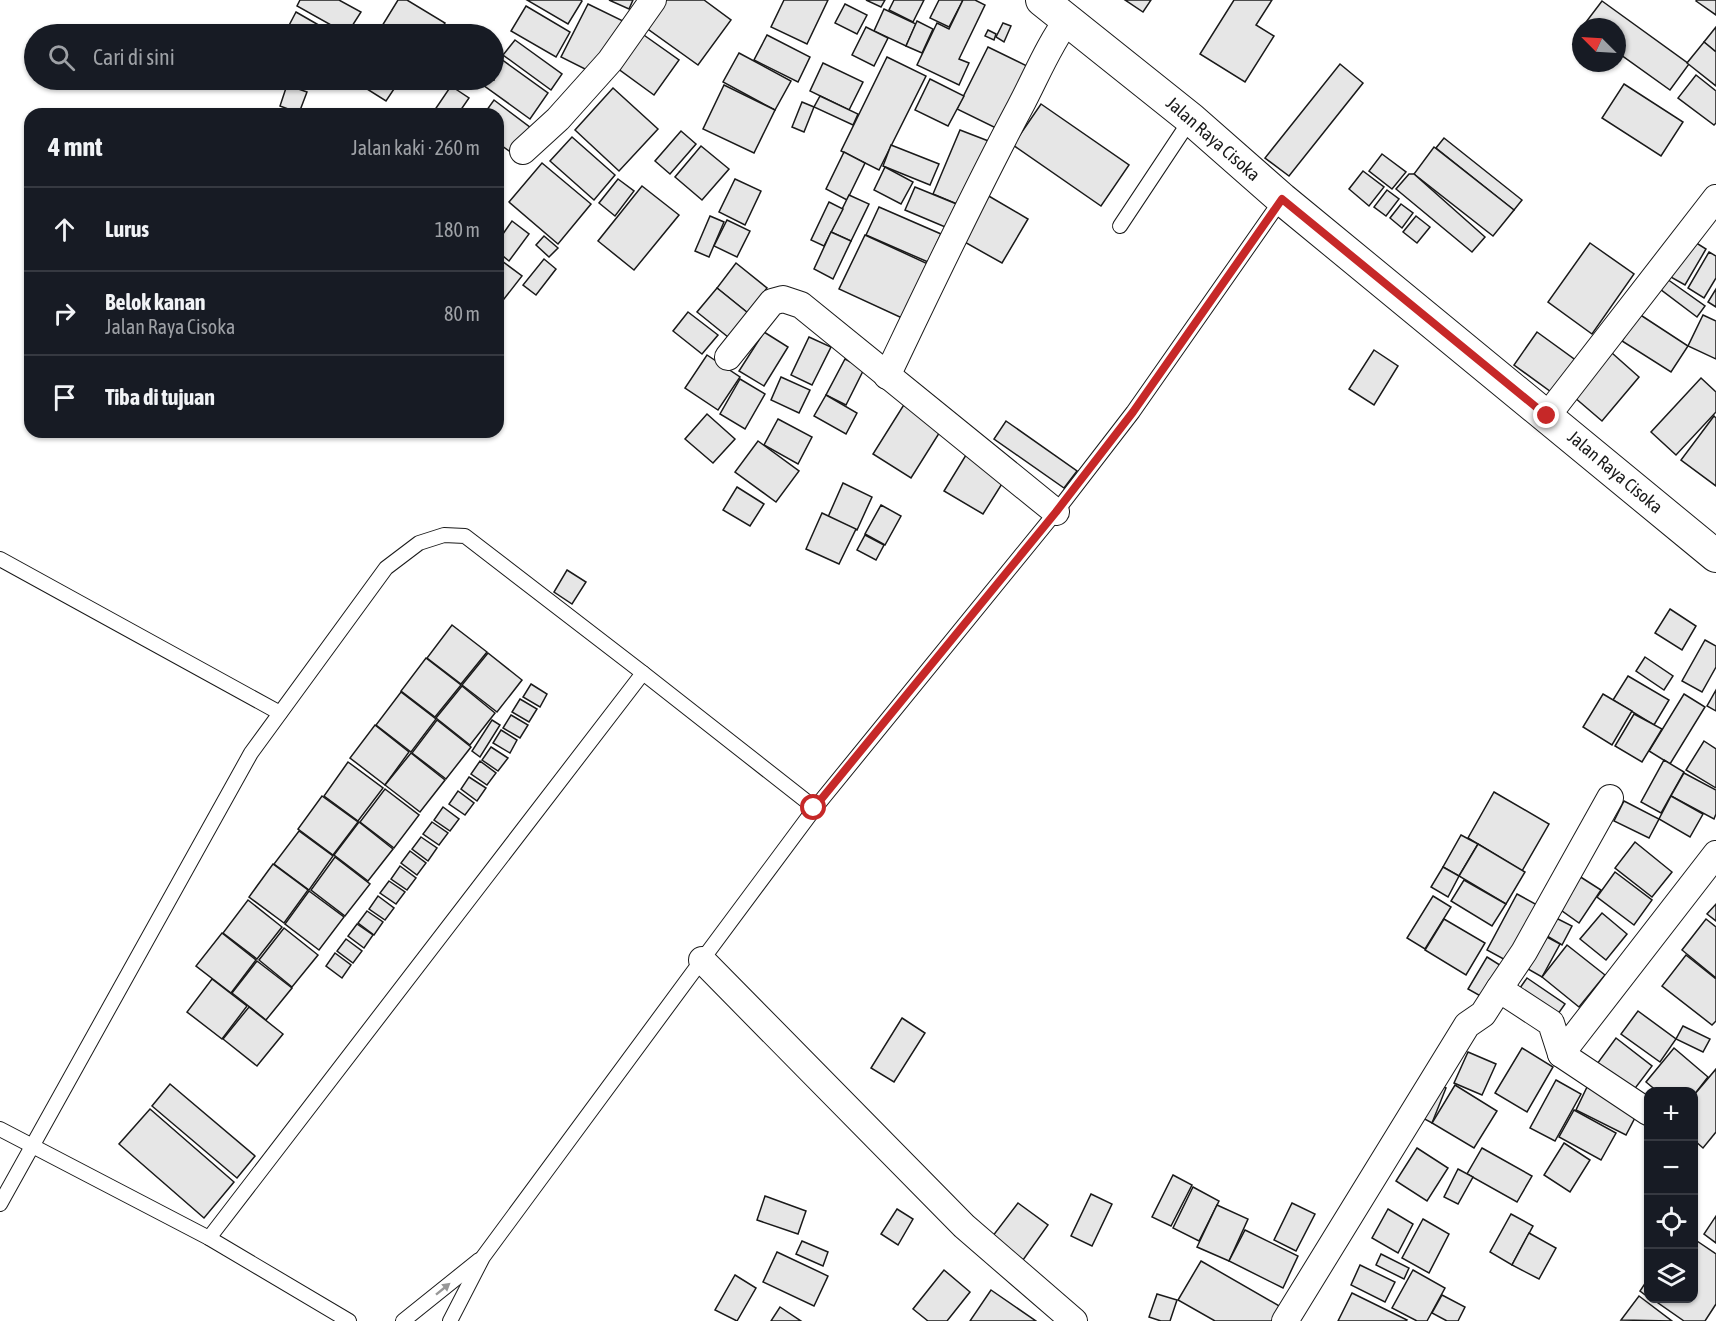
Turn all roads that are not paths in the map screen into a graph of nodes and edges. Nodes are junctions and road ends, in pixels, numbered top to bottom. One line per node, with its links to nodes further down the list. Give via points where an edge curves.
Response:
1 (653, 0): 5 (street, via 610,61)
2 (1042, 0): 3 (street, Jalan Raya Cisoka)
3 (1068, 19): 4 (street, Jalan Raya Cisoka); 10 (street, via 1053,40 981,179)
4 (1191, 119): 7 (street, Jalan Raya Cisoka); 8 (lane)
5 (523, 151)
6 (1716, 198): 11 (street)
7 (1282, 199): 11 (street, Jalan Raya Cisoka); 12 (lane, via 1133,412)
8 (1120, 226)
9 (728, 357): 10 (street, via 772,302 783,299 801,305)
10 (887, 376): 12 (street)
11 (1547, 416): 13 (street, Jalan Raya Cisoka)
12 (1056, 512): 18 (lane)
13 (1716, 556)
14 (0, 558): 16 (lane)
15 (644, 673): 16 (lane, via 465,536 444,535 419,543 386,568); 18 (lane); 27 (lane)
16 (280, 713): 25 (lane, via 251,753)
17 (1610, 798): 21 (street, via 1524,952)
18 (814, 808): 20 (lane)
19 (1716, 854): 22 (street)
20 (702, 960): 28 (lane); 32 (street, via 964,1226)
21 (1499, 989): 22 (street, via 1551,1023); 33 (street, via 1483,1014 1467,1025)
22 (1561, 1054): 23 (street)
23 (1644, 1109)
24 (0, 1129): 25 (lane)
25 (31, 1146): 26 (lane); 27 (lane)
26 (0, 1204)
27 (209, 1238): 29 (lane)
28 (483, 1257): 30 (lane, one-way to 28); 31 (lane)
29 (349, 1321)
30 (403, 1321)
31 (450, 1321)
32 (1074, 1321)
33 (1285, 1321)

